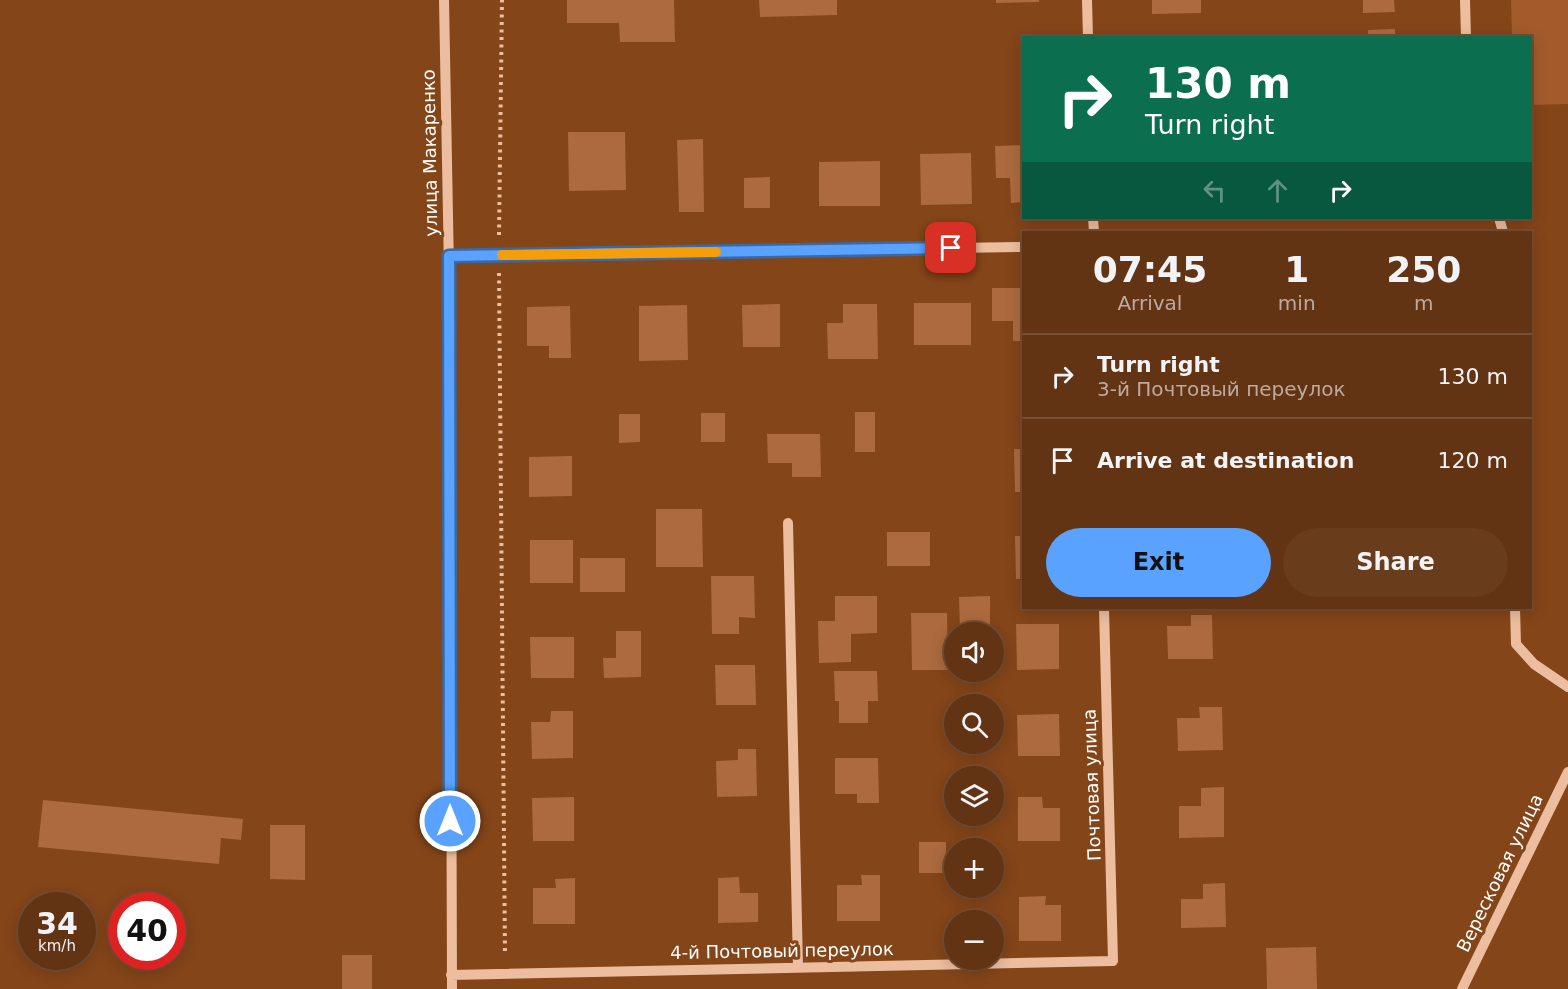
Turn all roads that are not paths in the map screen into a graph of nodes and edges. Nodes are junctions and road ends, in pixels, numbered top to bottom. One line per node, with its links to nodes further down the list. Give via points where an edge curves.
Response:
1 (444, 0): 7 (street, улица Макаренко)
2 (1088, 0): 4 (street)
3 (1465, 0): 5 (street)
4 (1088, 36)
5 (1466, 36)
6 (1022, 247): 7 (street)
7 (449, 256): 15 (street, улица Макаренко)
8 (788, 524): 14 (street)
9 (1104, 609): 13 (street, Почтовая улица)
10 (1515, 609): 11 (street, via 1516,644 1534,664)
11 (1568, 687)
12 (1568, 772): 17 (street, Вересковая улица)
13 (1113, 961): 14 (street, 4-й Почтовый переулок)
14 (798, 967): 15 (street, 4-й Почтовый переулок)
15 (451, 975): 16 (street, улица Макаренко)
16 (452, 989)
17 (1462, 989)

